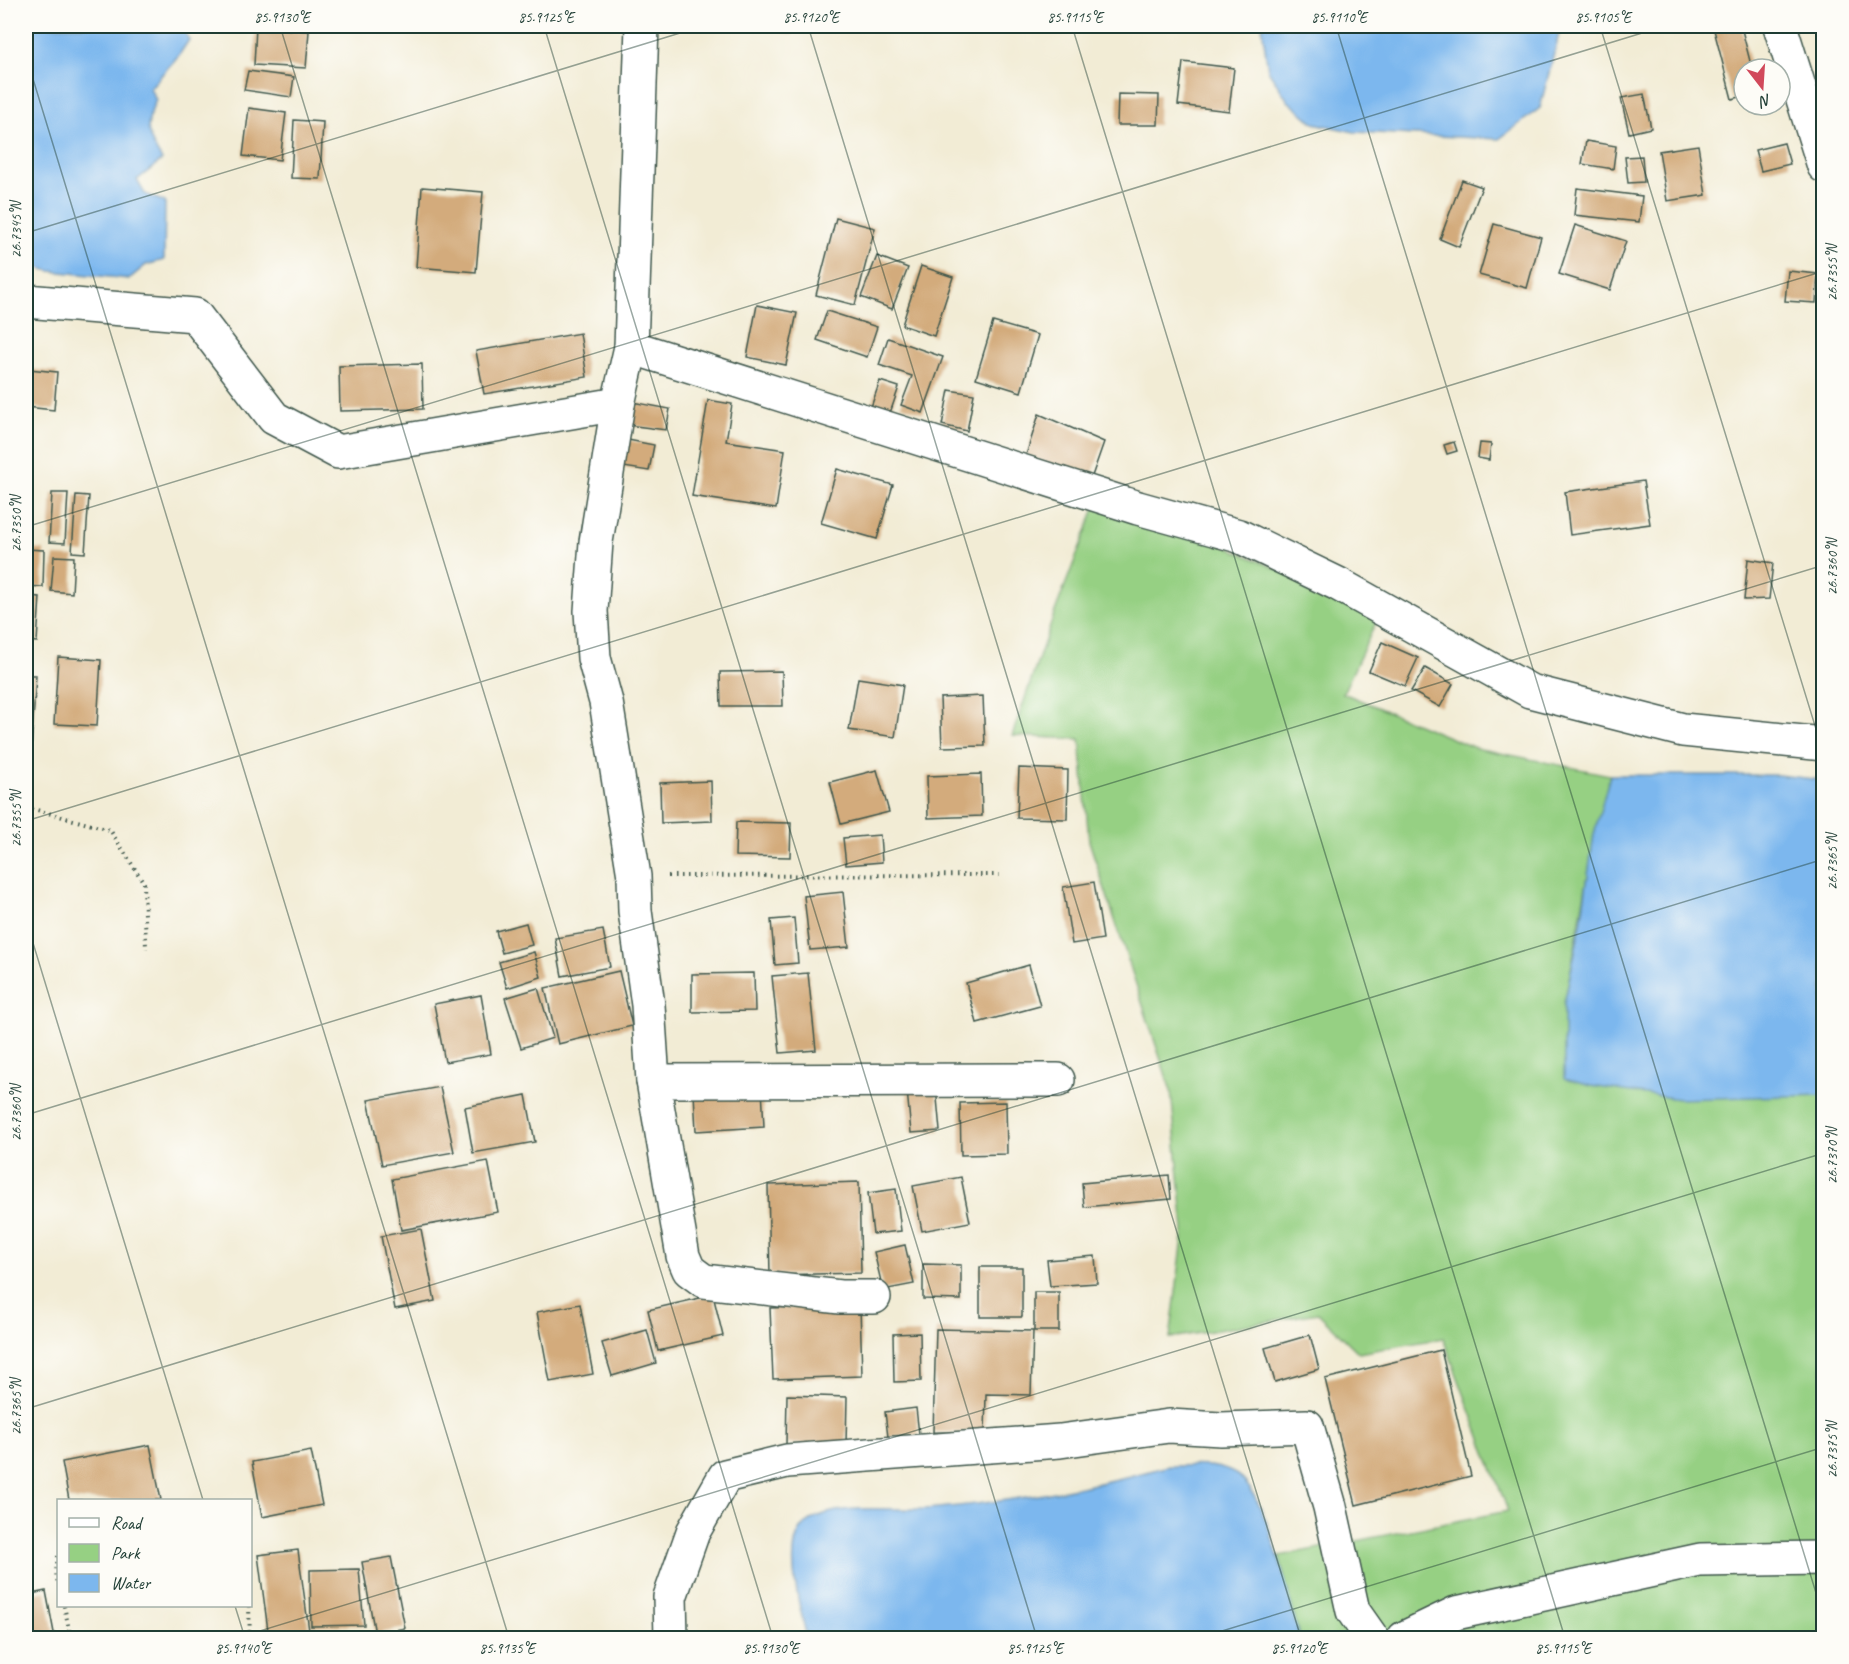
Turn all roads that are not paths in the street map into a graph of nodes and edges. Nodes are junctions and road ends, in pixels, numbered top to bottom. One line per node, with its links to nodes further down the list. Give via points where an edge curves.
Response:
1 (642, 26): 5 (street)
2 (1780, 26): 3 (street)
3 (1824, 166)
4 (26, 301): 6 (street, via 195,315 274,418 338,452)
5 (631, 347): 6 (street); 7 (street, via 1138,508 1239,536 1338,584 1530,691 1683,730)
6 (618, 404): 9 (street, via 596,542 591,611 594,658 606,702 634,876)
7 (1824, 744)
8 (1058, 1080): 9 (street)
9 (653, 1081): 10 (street, via 683,1256 689,1270 704,1281 732,1286)
10 (874, 1297)
11 (1824, 1558): 14 (street, via 1700,1560 1456,1613)
12 (671, 1638): 13 (street, via 670,1597 693,1532 725,1476 787,1461 1060,1442 1169,1426 1306,1426 1330,1507 1353,1611)
13 (1372, 1638)
14 (1404, 1638)

